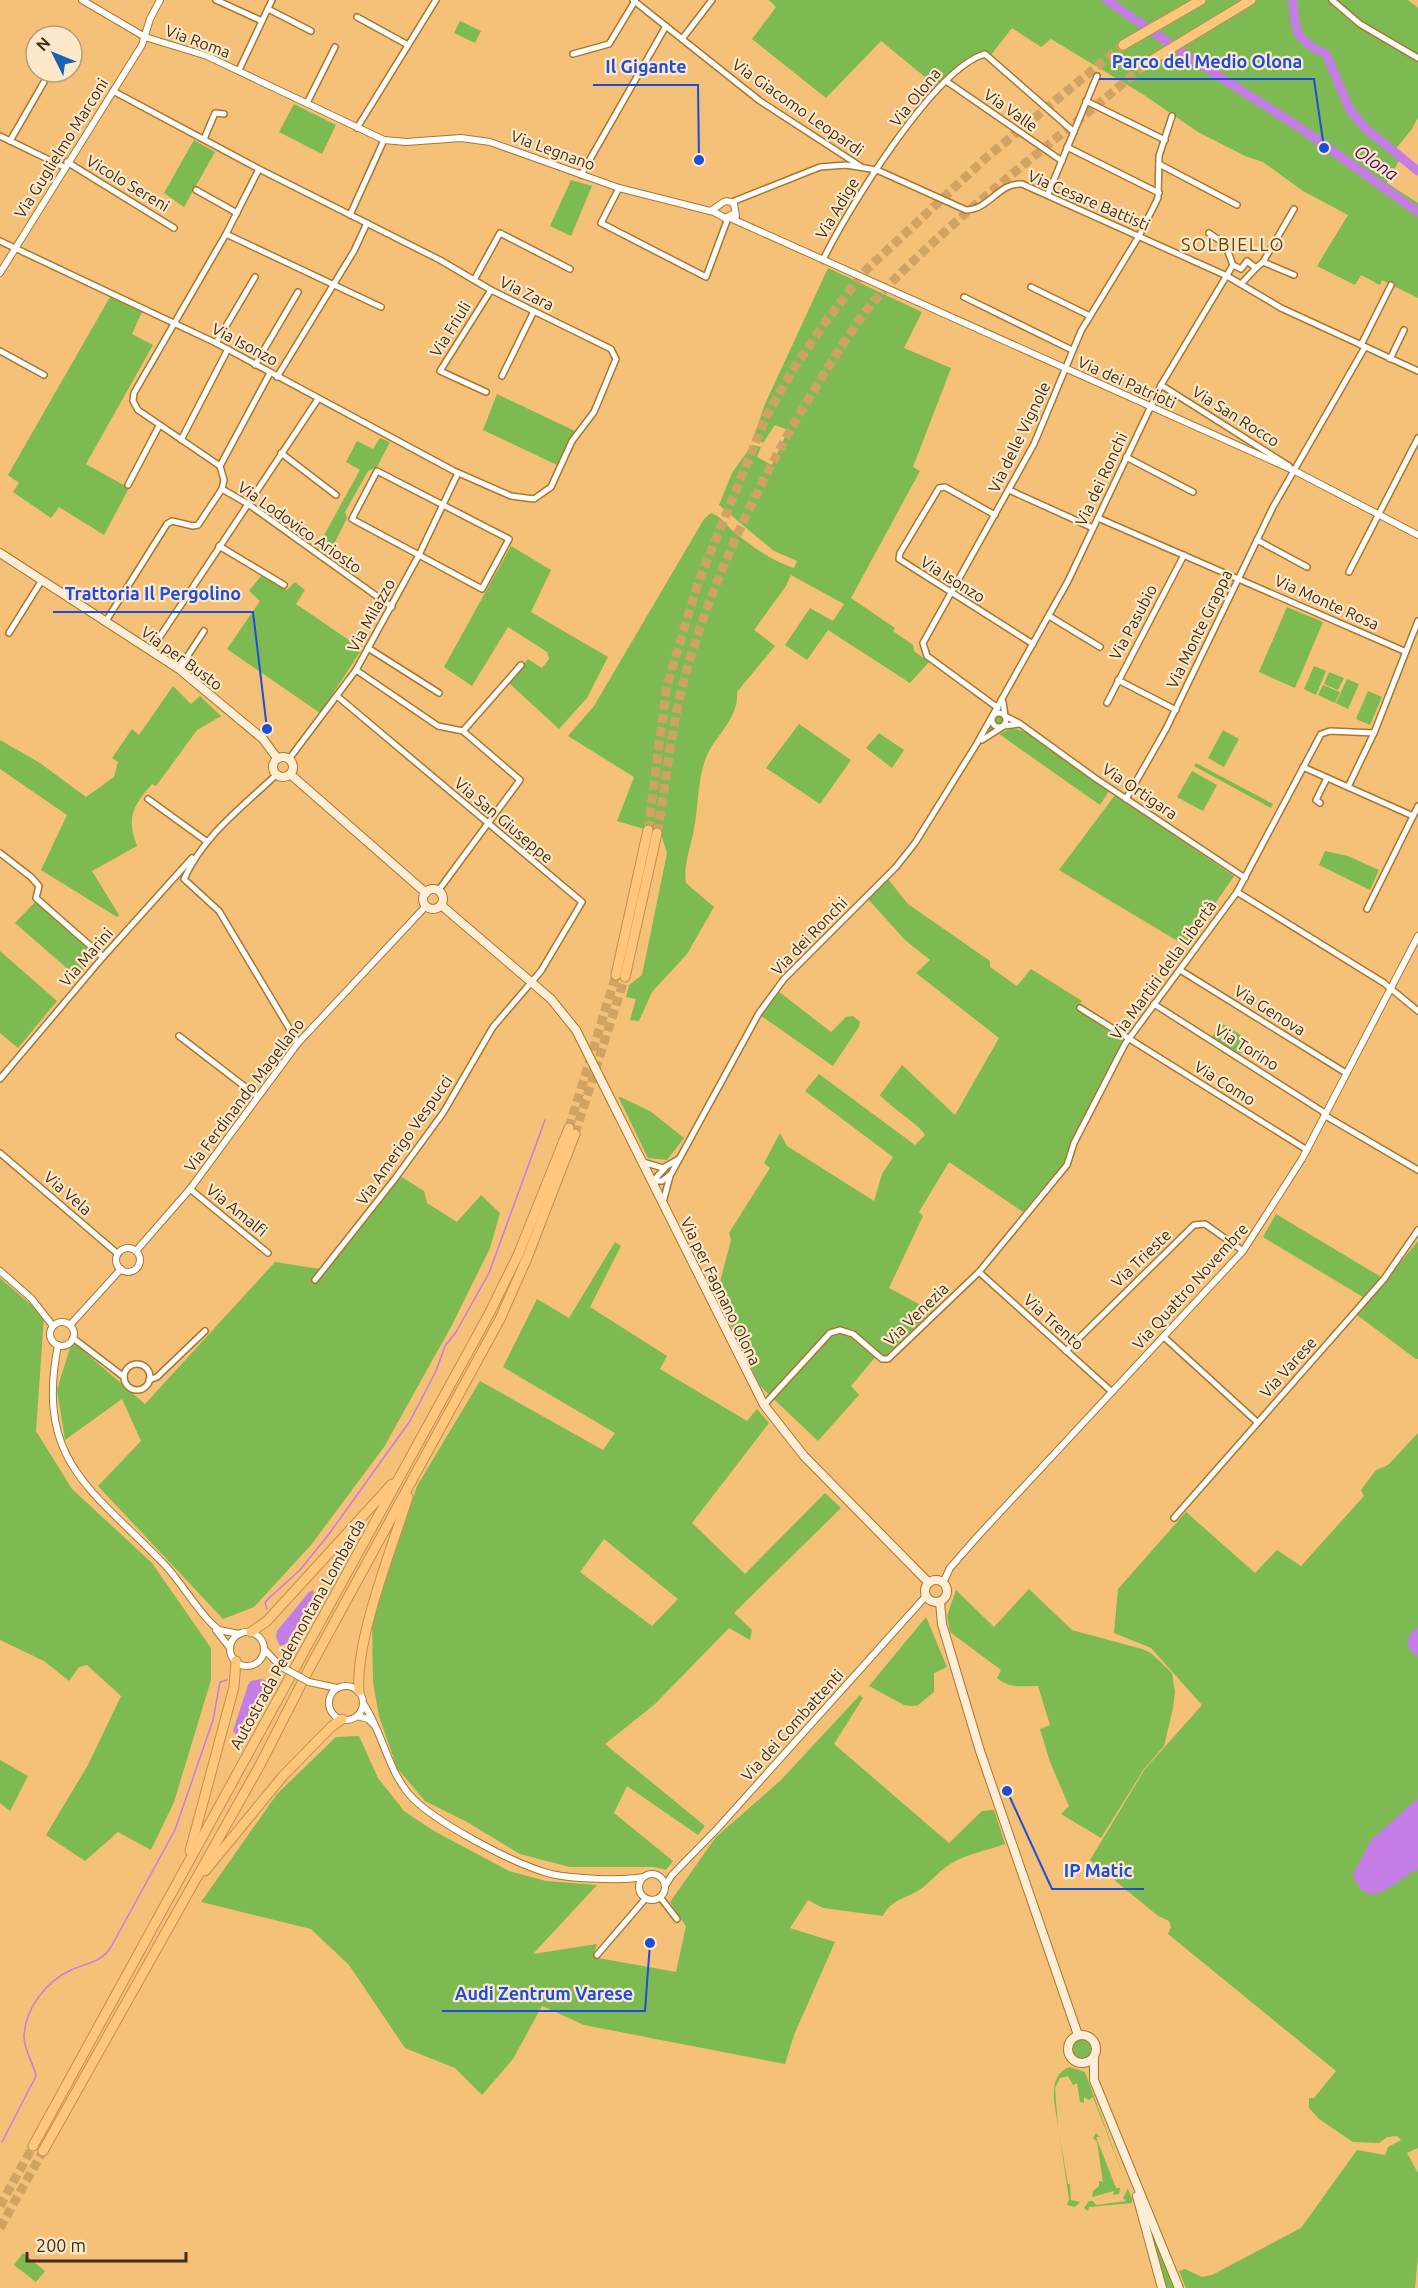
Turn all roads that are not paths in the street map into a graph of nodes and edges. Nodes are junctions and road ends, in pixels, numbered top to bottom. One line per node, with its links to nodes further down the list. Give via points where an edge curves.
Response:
1 (82, 0): 16 (street, Via Roma)
2 (160, 0): 16 (street, Via Guglielmo Marconi)
3 (216, 0): 13 (street)
4 (712, 0): 17 (street)
5 (1201, 0): 19 (highway)
6 (1251, 0): 23 (highway)
7 (1332, 0): 22 (street, via 1360,24)
8 (270, 1): 11 (street)
9 (434, 1): 18 (street)
10 (634, 1): 14 (street, Via Giacomo Leopardi); 21 (street, Via Giacomo Leopardi, via 609,44)
11 (268, 9): 13 (street); 15 (street)
12 (357, 17): 18 (street)
13 (262, 21): 24 (street)
14 (666, 26): 17 (street, Via Giacomo Leopardi); 47 (street)
15 (311, 31)
16 (145, 37): 24 (street, Via Roma); 28 (street, Via Guglielmo Marconi)
17 (682, 39): 44 (street, Via Giacomo Leopardi, via 760,101)
18 (408, 45): 33 (street)
19 (1123, 45)
20 (335, 47): 30 (street)
21 (573, 54)
22 (1418, 58)
23 (1147, 63)
24 (239, 70): 30 (street, Via Roma)
25 (1096, 76): 29 (street)
26 (946, 81): 34 (street, Via Olona, via 962,65 985,54); 41 (street, Via Valle); 46 (street, Via Olona, via 917,112)
27 (43, 84): 39 (street)
28 (113, 91): 36 (street, Via Zara); 43 (street, Via Guglielmo Marconi)
29 (1086, 101): 34 (street); 38 (street)
30 (307, 104): 33 (street, Via Roma)
31 (224, 114): 36 (street, via 215,113)
32 (1172, 116): 38 (street)
33 (357, 128): 37 (street, Via Roma)
34 (1074, 132): 40 (street)
35 (0, 136): 39 (street, Vicolo Sereni)
36 (204, 139): 45 (street, Via Zara)
37 (384, 140): 47 (street, Via Legnano, via 481,140); 56 (street)
38 (1165, 140): 42 (street)
39 (10, 141): 43 (street, Vicolo Sereni)
40 (1067, 147): 41 (street); 50 (street)
41 (1062, 161): 51 (street)
42 (1159, 164): 50 (street); 52 (street)
43 (66, 165): 58 (street, Vicolo Sereni); 63 (street, Via Guglielmo Marconi)
44 (861, 167): 46 (street); 54 (street, via 820,167 784,179)
45 (259, 169): 55 (street); 56 (street, Via Zara)
46 (877, 170): 51 (street, Via Cesare Battisti, via 966,210 980,207 1014,184); 64 (street, Via Adige)
47 (581, 175): 48 (street, Via Legnano)
48 (619, 188): 54 (street, Via Legnano); 54 (street, via 601,223 706,277)
49 (196, 190): 55 (street)
50 (1159, 193): 61 (street, Via delle Vignole)
51 (1048, 195): 61 (street, Via Cesare Battisti)
52 (1237, 205)
53 (1294, 209): 65 (street)
54 (727, 212): 64 (street, via 738,221)
55 (237, 213): 60 (street)
56 (351, 215): 57 (street, Via Zara)
57 (367, 223): 73 (street, Via Zara); 74 (street)
58 (174, 228)
59 (1209, 233): 66 (street, via 1225,244)
60 (226, 234): 74 (street); 84 (street)
61 (1139, 236): 71 (street, Via Cesare Battisti); 83 (street, Via delle Vignole)
62 (0, 241): 63 (street, Via Isonzo)
63 (14, 249): 69 (street, Via Guglielmo Marconi); 84 (street, Via Isonzo)
64 (823, 260): 93 (street, Via dei Patrioti)
65 (1263, 262): 67 (street); 70 (street)
66 (1233, 265): 67 (street, via 1241,269 1247,261); 71 (street, Via dei Ronchi)
67 (1256, 267): 75 (street)
68 (570, 269): 73 (street, via 500,233)
69 (0, 273)
70 (1294, 275)
71 (1227, 276): 75 (street, Via Cesare Battisti); 99 (street, Via dei Ronchi)
72 (255, 277): 86 (street)
73 (474, 280): 78 (street, Via Zara)
74 (334, 284): 81 (street); 98 (street)
75 (1241, 284): 87 (street, Via Cesare Battisti, via 1281,308)
76 (1391, 285): 87 (street, Via Monte Grappa)
77 (1031, 287): 83 (street)
78 (491, 290): 82 (street, Via Zara); 100 (street, Via Friuli, via 440,370)
79 (298, 292): 92 (street)
80 (964, 297): 89 (street)
81 (381, 307)
82 (534, 311): 97 (street); 112 (street, Via Zara, via 614,353 616,359 594,412 572,441 551,486 534,499 510,496)
83 (1090, 316): 89 (street, Via delle Vignole)
84 (173, 323): 86 (street, Via Isonzo); 103 (street, via 134,393 138,411)
85 (1404, 330): 91 (street)
86 (216, 343): 88 (street, Via Isonzo)
87 (1363, 346): 91 (street, Via Cesare Battisti); 111 (street, Via Monte Grappa)
88 (228, 349): 92 (street, Via Isonzo); 105 (street)
89 (1072, 350): 93 (street, Via delle Vignole)
90 (0, 351): 96 (street)
91 (1390, 359): 94 (street, Via Cesare Battisti)
92 (255, 365): 95 (street, Via Isonzo)
93 (1066, 370): 102 (street, Via dei Patrioti); 115 (street, Via delle Vignole)
94 (1418, 371)
95 (270, 373): 98 (street, Via Isonzo); 110 (street)
96 (44, 375)
97 (502, 376)
98 (277, 377): 101 (street, Via Isonzo)
99 (1161, 385): 102 (street, Via dei Ronchi); 106 (street, Via San Rocco)
100 (486, 392)
101 (318, 399): 108 (street); 112 (street, Via Isonzo)
102 (1150, 408): 107 (street, Via dei Patrioti); 109 (street, Via dei Ronchi)
103 (159, 426): 105 (street); 113 (street)
104 (1418, 438): 121 (street)
105 (181, 440): 110 (street)
106 (1257, 444): 107 (street); 111 (street, Via San Rocco)
107 (1252, 452): 111 (street, Via dei Patrioti)
108 (281, 453): 117 (street); 118 (street)
109 (1126, 457): 116 (street); 122 (street, Via dei Ronchi)
110 (220, 466): 114 (street, Via Lodovico Ariosto)
111 (1295, 471): 121 (street, Via dei Patrioti); 125 (street, Via Monte Grappa)
112 (458, 473): 119 (street, Via Milazzo)
113 (128, 485)
114 (222, 489): 118 (street, Via Lodovico Ariosto); 138 (street, via 198,525 177,521 167,524)
115 (1009, 490): 120 (street, Via delle Vignole); 123 (street)
116 (1193, 492)
117 (336, 495)
118 (248, 504): 126 (street); 136 (street, Via Lodovico Ariosto)
119 (444, 506): 128 (street, Via Milazzo); 128 (street, via 509,539 483,589); 128 (street, via 377,471 352,519)
120 (995, 515): 135 (street, Via delle Vignole); 135 (street, Via Isonzo, via 945,487 939,488 900,554 899,559)
121 (1380, 516): 124 (street, Via dei Patrioti); 131 (street)
122 (1098, 518): 123 (street, Via dei Ronchi); 129 (street, Via Monte Rosa)
123 (1093, 528): 137 (street, Via dei Ronchi)
124 (1418, 535)
125 (1257, 540): 130 (street); 132 (street, Via Monte Grappa)
126 (219, 546): 134 (street); 145 (street)
127 (0, 553): 133 (main road, Via per Busto)
128 (419, 555): 136 (street, Via Milazzo)
129 (1184, 555): 132 (street, Via Monte Rosa); 150 (street, Via Pasubio)
130 (1307, 567)
131 (1349, 572)
132 (1239, 578): 146 (street, Via Monte Rosa); 156 (street, Via Monte Grappa)
133 (42, 580): 138 (main road, Via per Busto); 141 (street)
134 (284, 585)
135 (950, 592): 142 (street, Via Isonzo); 155 (street, Via delle Vignole, via 922,649 927,657)
136 (392, 607): 144 (street, Via Milazzo)
137 (1049, 616): 142 (street, Via dei Ronchi); 143 (street)
138 (106, 621): 145 (main road, Via per Busto)
139 (1418, 621): 146 (street)
140 (204, 631): 148 (street)
141 (9, 633)
142 (1033, 644): 153 (street, Via dei Ronchi)
143 (1100, 646)
144 (368, 648): 149 (street, Via Milazzo); 151 (street)
145 (151, 650): 148 (main road, Via per Busto)
146 (1404, 651): 162 (street)
147 (521, 665): 161 (street)
148 (179, 669): 164 (main road, Via per Busto, via 263,739)
149 (356, 670): 152 (street, Via Milazzo); 161 (street, via 438,726)
150 (1118, 680): 154 (street, Via Pasubio); 156 (street)
151 (439, 693)
152 (337, 696): 165 (street, Via Milazzo); 176 (street, Via San Giuseppe)
153 (1005, 697): 155 (street, Via dei Ronchi); 157 (street, Via dei Ronchi)
154 (1107, 703)
155 (998, 708): 158 (street, Via dei Ronchi)
156 (1176, 710): 172 (street, Via Monte Grappa)
157 (1005, 716): 158 (street, via 999,713); 159 (street, Via Ortigara); 160 (street, Via dei Ronchi)
158 (993, 717): 160 (street, via 994,726); 163 (street, Via dei Ronchi)
159 (1021, 724): 160 (street); 172 (street, Via Ortigara)
160 (1001, 727): 163 (street, Via dei Ronchi)
161 (463, 732): 176 (street, via 520,780)
162 (1374, 733): 166 (street, Via Martiri della Libertà, via 1324,732); 170 (street)
163 (976, 745): 206 (street, Via dei Ronchi, via 896,867 784,979 759,1013)
164 (277, 758): 165 (main road); 168 (main road, via 273,768)
165 (289, 759): 167 (main road, via 293,768)
166 (1303, 767): 169 (street); 181 (street, Via Martiri della Libertà)
167 (290, 774): 168 (main road); 184 (main road)
168 (276, 775): 178 (street, Via Marini)
169 (1327, 778): 170 (street); 173 (street, via 1316,800)
170 (1348, 787): 175 (street)
171 (148, 799): 178 (street)
172 (1126, 799): 181 (street, Via Ortigara)
173 (1320, 803)
174 (1418, 806): 175 (street)
175 (1413, 816): 187 (street)
176 (487, 824): 182 (street); 192 (street, Via San Giuseppe, via 582,902 541,971)
177 (653, 831): 191 (highway)
178 (206, 841): 180 (street, Via Marini)
179 (0, 853): 189 (street, via 39,886 36,898)
180 (195, 855): 189 (street, Via Marini); 199 (street, via 184,879 219,911)
181 (1245, 878): 183 (street, Via Martiri della Libertà)
182 (438, 891): 184 (main road); 185 (main road)
183 (1237, 892): 190 (street, Via Martiri della Libertà); 193 (street)
184 (426, 893): 186 (main road)
185 (441, 905): 186 (main road, via 432,909); 192 (main road)
186 (426, 906): 199 (street, Via Ferdinando Magellano)
187 (1367, 909)
188 (1418, 937): 193 (street, Via Quattro Novembre)
189 (103, 957): 201 (street, Via Marini)
190 (1180, 970): 194 (street, Via Martiri della Libertà); 200 (street, Via Genova)
191 (620, 976)
192 (530, 982): 207 (main road, Via per Fagnano Olona, via 551,999 576,1030); 222 (street, Via Amerigo Vespucci, via 493,1027 454,1096 408,1161)
193 (1389, 989): 196 (street); 200 (street, Via Quattro Novembre)
194 (1154, 1004): 198 (street, Via Martiri della Libertà); 203 (street, Via Torino)
195 (1080, 1008): 198 (street, Via Como)
196 (1418, 1011)
197 (179, 1036): 202 (street)
198 (1128, 1040): 204 (street, Via Como); 221 (street, Via Martiri della Libertà, via 1074,1143 1067,1165)
199 (298, 1043): 202 (street, Via Ferdinando Magellano)
200 (1346, 1073): 203 (street, Via Quattro Novembre)
201 (0, 1079)
202 (257, 1096): 212 (street, Via Ferdinando Magellano)
203 (1325, 1114): 204 (street, Via Quattro Novembre); 209 (street, Via Torino)
204 (1307, 1150): 216 (street, Via Quattro Novembre)
205 (0, 1153): 218 (street, Via Vela)
206 (680, 1157): 208 (street); 210 (street, Via dei Ronchi)
207 (643, 1162): 208 (street); 211 (main road, Via per Fagnano Olona)
208 (665, 1168): 211 (street)
209 (1418, 1170)
210 (671, 1174): 211 (street, via 662,1181); 213 (street, Via dei Ronchi)
211 (652, 1181): 213 (main road, Via per Fagnano Olona)
212 (190, 1189): 215 (street, Via Ferdinando Magellano); 217 (street, Via Amalfi)
213 (663, 1203): 233 (main road, Via per Fagnano Olona)
214 (1418, 1230): 234 (street, Via Varese, via 1384,1279)
215 (136, 1251): 218 (street, via 127,1248); 219 (street, Via Ferdinando Magellano, via 140,1263 135,1269)
216 (1243, 1251): 226 (street, Via Quattro Novembre); 229 (street, Via Trieste, via 1205,1224 1194,1225)
217 (268, 1252)
218 (118, 1254): 219 (street)
219 (121, 1269): 223 (street, Via Ferdinando Magellano)
220 (0, 1271): 224 (street, via 31,1298)
221 (979, 1272): 229 (street, Via Trento); 233 (street, Via Venezia, via 888,1359 882,1359 853,1334 840,1330 831,1333)
222 (315, 1280)
223 (70, 1325): 224 (street, via 60,1322); 227 (street)
224 (53, 1326): 228 (street, via 50,1337)
225 (205, 1331): 231 (street, via 157,1377)
226 (1164, 1337): 232 (street, Via Quattro Novembre); 234 (street)
227 (73, 1338): 228 (street, via 65,1346); 230 (street)
228 (58, 1345): 242 (street, via 53,1369 53,1413 66,1459 86,1486 168,1569)
229 (1066, 1351): 232 (street, Via Trento)
230 (124, 1377): 231 (street, via 129,1387 137,1390); 231 (street, via 127,1369 139,1364 146,1368)
231 (149, 1380)
232 (1112, 1392): 238 (street, Via Quattro Novembre, via 976,1537)
233 (764, 1404): 239 (main road, Via per Fagnano Olona, via 804,1456)
234 (1257, 1422): 237 (street, Via Varese)
235 (403, 1471): 236 (highway, Autostrada Pedemontana Lombarda, via 489,1314 572,1131 527,1258 500,1319); 243 (highway, via 267,1621); 259 (highway, Autostrada Pedemontana Lombarda)
236 (415, 1475): 252 (highway, via 372,1609 358,1675); 264 (highway, Autostrada Pedemontana Lombarda)
237 (1174, 1518)
238 (943, 1582): 239 (main road); 241 (main road, via 947,1591)
239 (929, 1583): 240 (main road)
240 (926, 1596): 241 (main road, via 930,1601); 258 (street, Via dei Combattenti)
241 (940, 1602): 270 (main road, via 942,1624 980,1751)
242 (212, 1624): 244 (street, via 219,1630); 245 (street)
243 (251, 1632): 244 (street); 246 (street, via 259,1636)
244 (239, 1634): 245 (street)
245 (230, 1648): 247 (street)
246 (264, 1649): 248 (street); 249 (street)
247 (236, 1661): 248 (street, via 248,1666); 259 (highway, via 234,1687)
248 (256, 1663): 249 (street)
249 (278, 1665): 250 (street, bridge)
250 (317, 1685): 251 (street); 253 (street)
251 (337, 1688): 252 (street, via 350,1686); 253 (street)
252 (359, 1691): 254 (street)
253 (329, 1702): 256 (street, via 332,1712)
254 (363, 1703): 255 (street); 257 (street, Via dei Combattenti)
255 (357, 1716): 256 (street); 257 (street, via 368,1719)
256 (342, 1719): 264 (highway, via 283,1776)
257 (377, 1728): 262 (street, Via dei Combattenti, via 400,1781 429,1812 528,1866 573,1877)
258 (676, 1870): 260 (street, Via dei Combattenti); 263 (street, Via dei Combattenti)
259 (183, 1873): 274 (highway, Autostrada Pedemontana Lombarda)
260 (659, 1876): 261 (street, Via dei Combattenti); 263 (street)
261 (643, 1877): 262 (street, Via dei Combattenti); 265 (street)
262 (625, 1878): 265 (street)
263 (665, 1886): 266 (street, Via dei Combattenti)
264 (190, 1889): 275 (highway, Autostrada Pedemontana Lombarda)
265 (639, 1889): 267 (street)
266 (660, 1897): 267 (street); 268 (street)
267 (646, 1898): 269 (street)
268 (676, 1919)
269 (597, 1955)
270 (1078, 2035): 271 (main road, via 1092,2039 1096,2046); 272 (main road, via 1069,2044 1068,2052)
271 (1094, 2056): 272 (main road); 273 (main road)
272 (1079, 2062): 273 (main road)
273 (1094, 2080): 276 (main road)
274 (33, 2146)
275 (43, 2151)
276 (1130, 2171): 277 (main road); 278 (main road)
277 (1162, 2288)
278 (1179, 2288)

